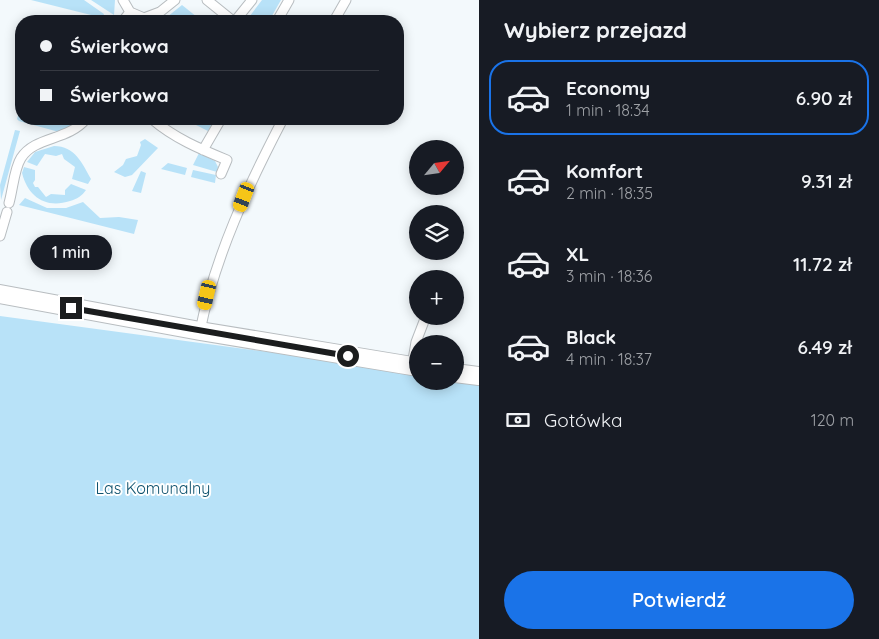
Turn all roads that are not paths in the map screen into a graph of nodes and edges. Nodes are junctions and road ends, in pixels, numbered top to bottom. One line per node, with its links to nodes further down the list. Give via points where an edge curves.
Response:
1 (123, 0): 7 (lane)
2 (175, 0): 10 (lane)
3 (207, 0): 11 (lane)
4 (252, 0): 12 (lane)
5 (289, 0): 13 (lane)
6 (346, 0): 14 (lane)
7 (130, 12): 8 (lane); 9 (lane)
8 (128, 15)
9 (137, 15)
10 (153, 15)
11 (226, 15)
12 (239, 15)
13 (280, 15)
14 (337, 15)
15 (80, 125): 21 (lane, via 71,133 28,150 20,159)
16 (159, 125): 19 (lane)
17 (219, 125): 19 (lane)
18 (280, 125): 23 (lane, via 251,179 220,259 210,285)
19 (204, 150): 20 (lane, via 227,160)
20 (222, 174)
21 (0, 236)
22 (0, 294): 23 (street)
23 (200, 331): 24 (street)
24 (409, 365)
25 (464, 374): 26 (street)
26 (479, 376)

